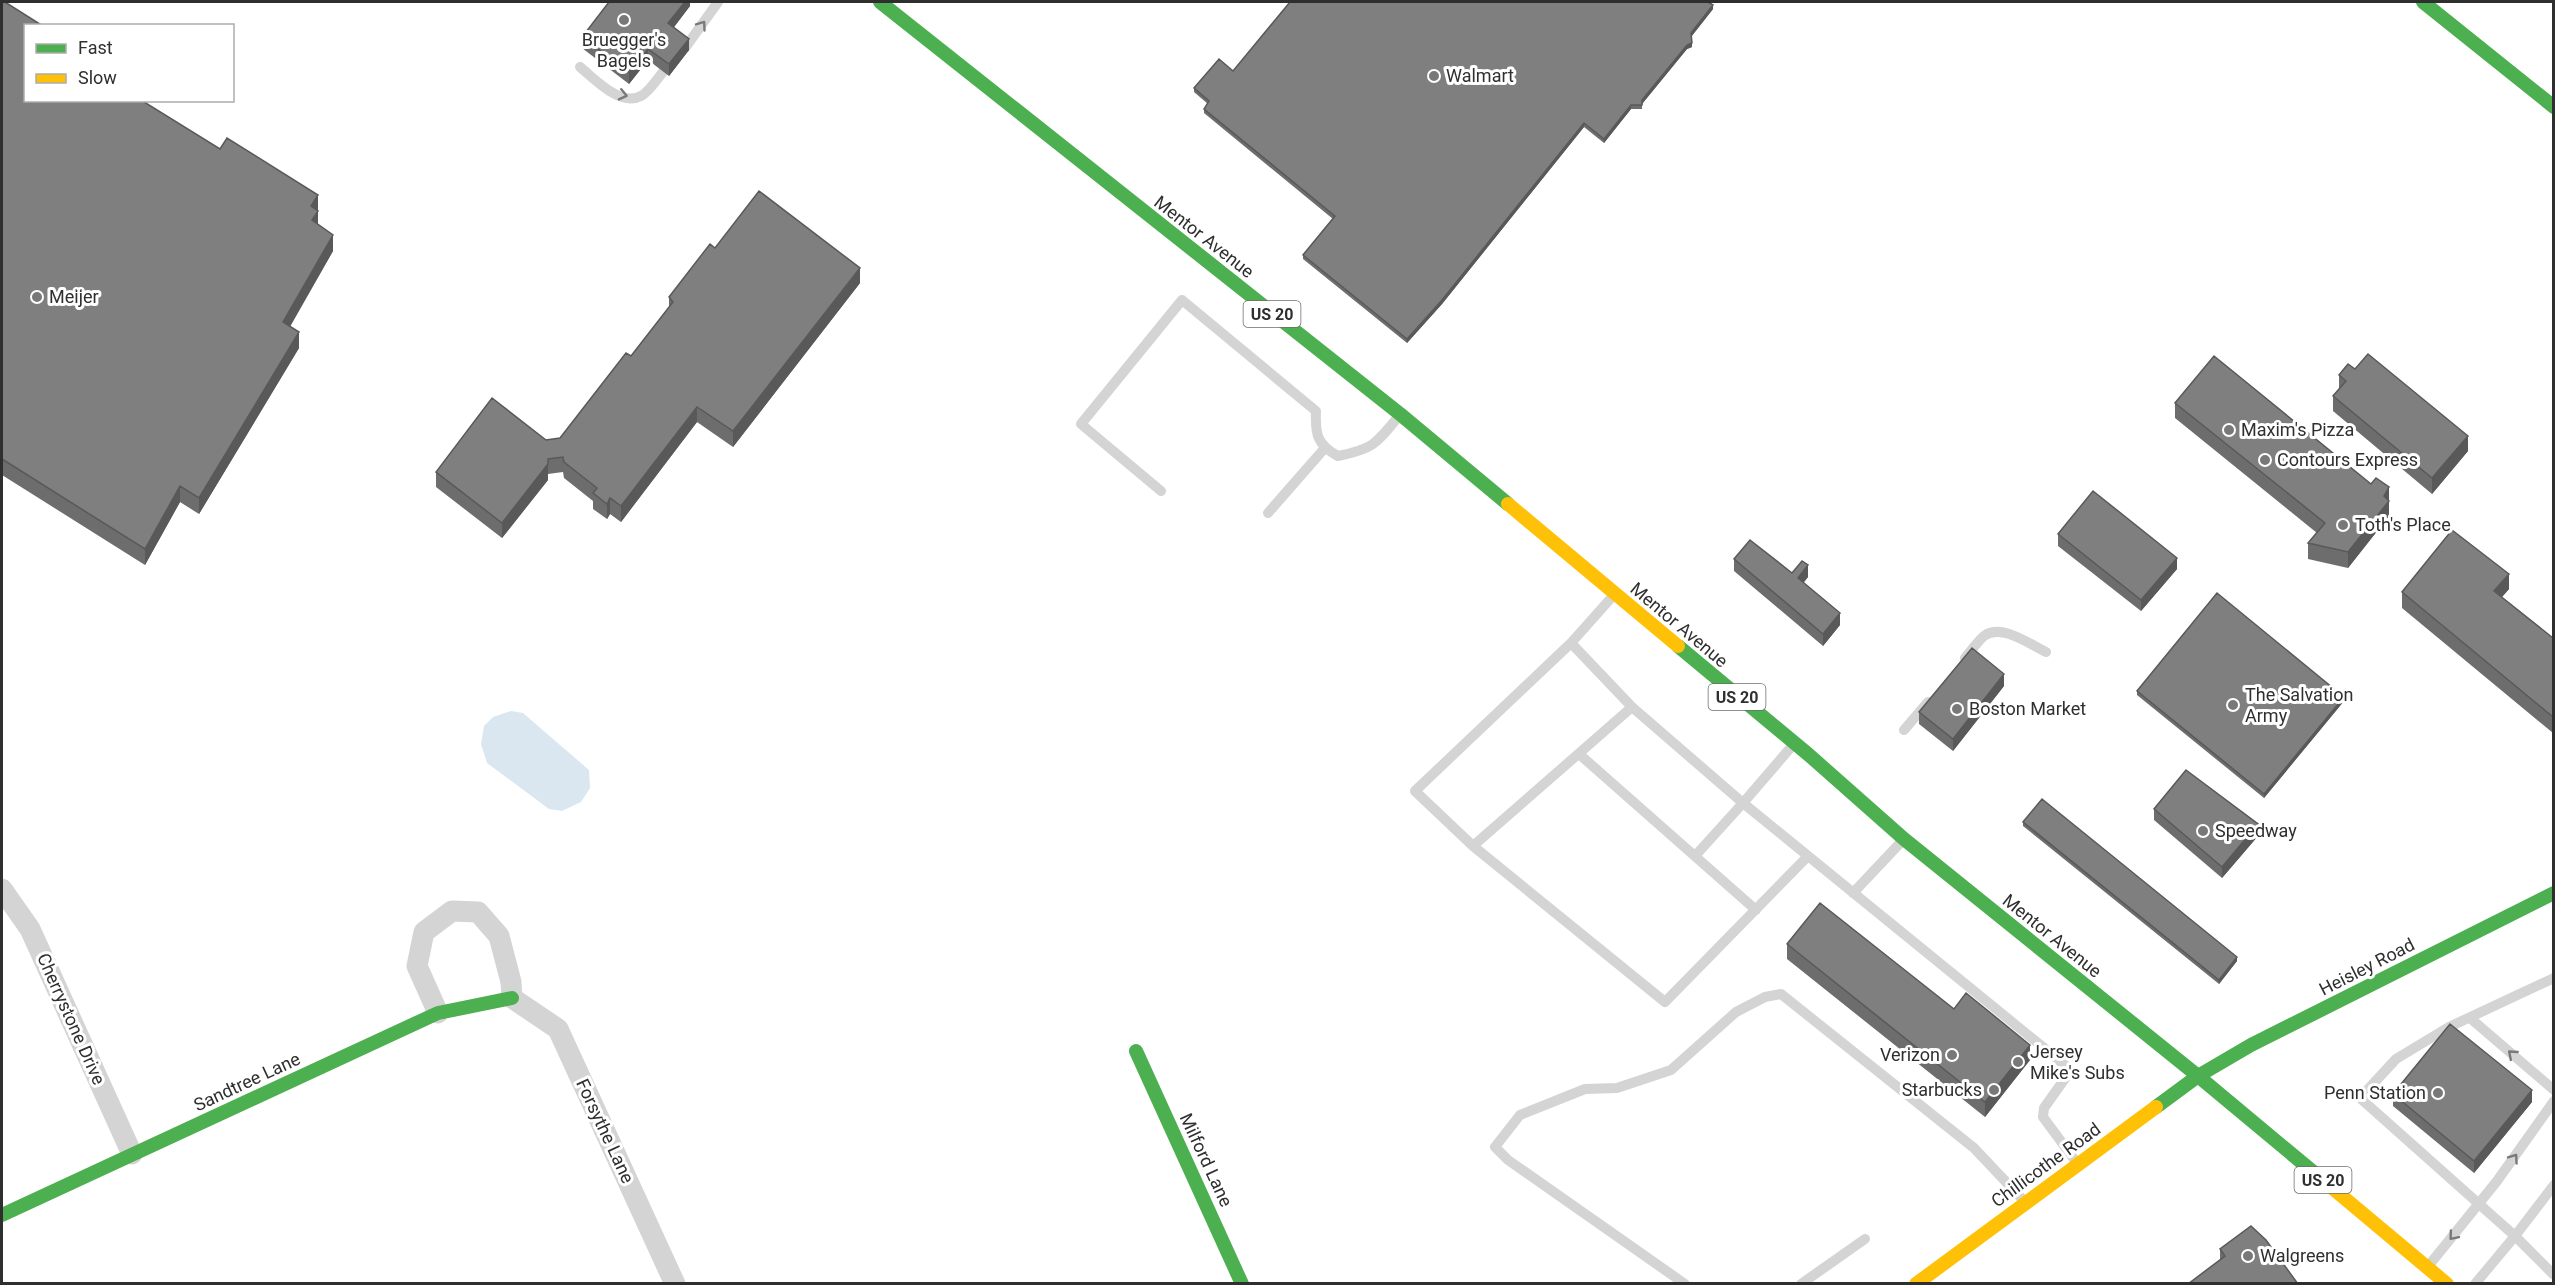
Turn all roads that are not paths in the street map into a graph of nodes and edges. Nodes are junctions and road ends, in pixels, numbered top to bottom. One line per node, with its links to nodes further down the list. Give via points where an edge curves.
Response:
1 (718, 2): 4 (lane, one-way to 1)
2 (880, 2): 8 (main road, Mentor Avenue / US 20)
3 (2423, 2): 7 (main road)
4 (686, 48)
5 (580, 67): 6 (lane, one-way to 6, via 614,94 629,98 641,96)
6 (663, 72)
7 (2553, 107)
8 (1400, 414): 9 (lane, via 1378,441 1363,451 1338,456); 12 (main road, Mentor Avenue / US 20)
9 (1324, 448): 10 (lane, via 1317,436 1316,411 1182,300 1082,423); 11 (lane)
10 (1161, 491)
11 (1268, 513)
12 (1615, 595): 13 (lane); 19 (main road, Mentor Avenue / US 20)
13 (1571, 643): 17 (lane); 23 (lane, via 1415,790)
14 (2046, 652): 15 (lane, via 2018,636 1991,633)
15 (1954, 671)
16 (1933, 696): 18 (lane)
17 (1632, 707): 20 (lane); 21 (lane)
18 (1904, 730)
19 (1794, 744): 21 (lane); 22 (main road, Mentor Avenue / US 20)
20 (1579, 754): 23 (lane); 24 (lane)
21 (1743, 803): 24 (lane); 25 (lane)
22 (1904, 839): 27 (lane); 35 (main road, Mentor Avenue / US 20)
23 (1473, 846): 29 (lane, via 1665,1002)
24 (1695, 856): 29 (lane)
25 (1808, 856): 27 (lane); 29 (lane)
26 (2, 888): 38 (street, Cherrystone Drive, via 30,929)
27 (1853, 893): 39 (lane, via 2071,1070 2044,1108 2043,1117)
28 (2553, 893): 35 (main road, Heisley Road, via 2251,1045)
29 (1756, 910)
30 (2553, 978): 33 (lane)
31 (512, 998): 32 (main road, Sandtree Lane); 32 (street, via 499,936 478,912 452,911 424,932 417,966); 48 (street, Forsythe Lane, via 558,1029)
32 (438, 1013): 38 (main road, Sandtree Lane)
33 (2470, 1018): 36 (lane, one-way to 33); 42 (lane, via 2396,1059 2360,1098)
34 (1136, 1051): 49 (main road, Milford Lane)
35 (2198, 1076): 39 (main road, Chillicothe Road); 46 (main road, Mentor Avenue / US 20)
36 (2553, 1090)
37 (2553, 1101): 42 (lane, one-way to 37)
38 (132, 1154): 43 (main road, Sandtree Lane)
39 (2078, 1164): 41 (main road, Chillicothe Road)
40 (2553, 1185): 44 (lane)
41 (2026, 1202): 50 (lane, via 1974,1148 1780,994 1765,997 1736,1012 1671,1070 1617,1088 1585,1089 1520,1115 1495,1148); 52 (main road, Chillicothe Road)
42 (2479, 1205): 44 (lane); 46 (lane, one-way to 46)
43 (2, 1215)
44 (2515, 1236): 47 (lane); 54 (lane)
45 (1865, 1239): 51 (lane)
46 (2428, 1267): 53 (main road, Mentor Avenue / US 20)
47 (2553, 1275)
48 (675, 1284)
49 (1242, 1284)
50 (1685, 1284)
51 (1801, 1284)
52 (1916, 1284)
53 (2448, 1284)
54 (2475, 1284)

